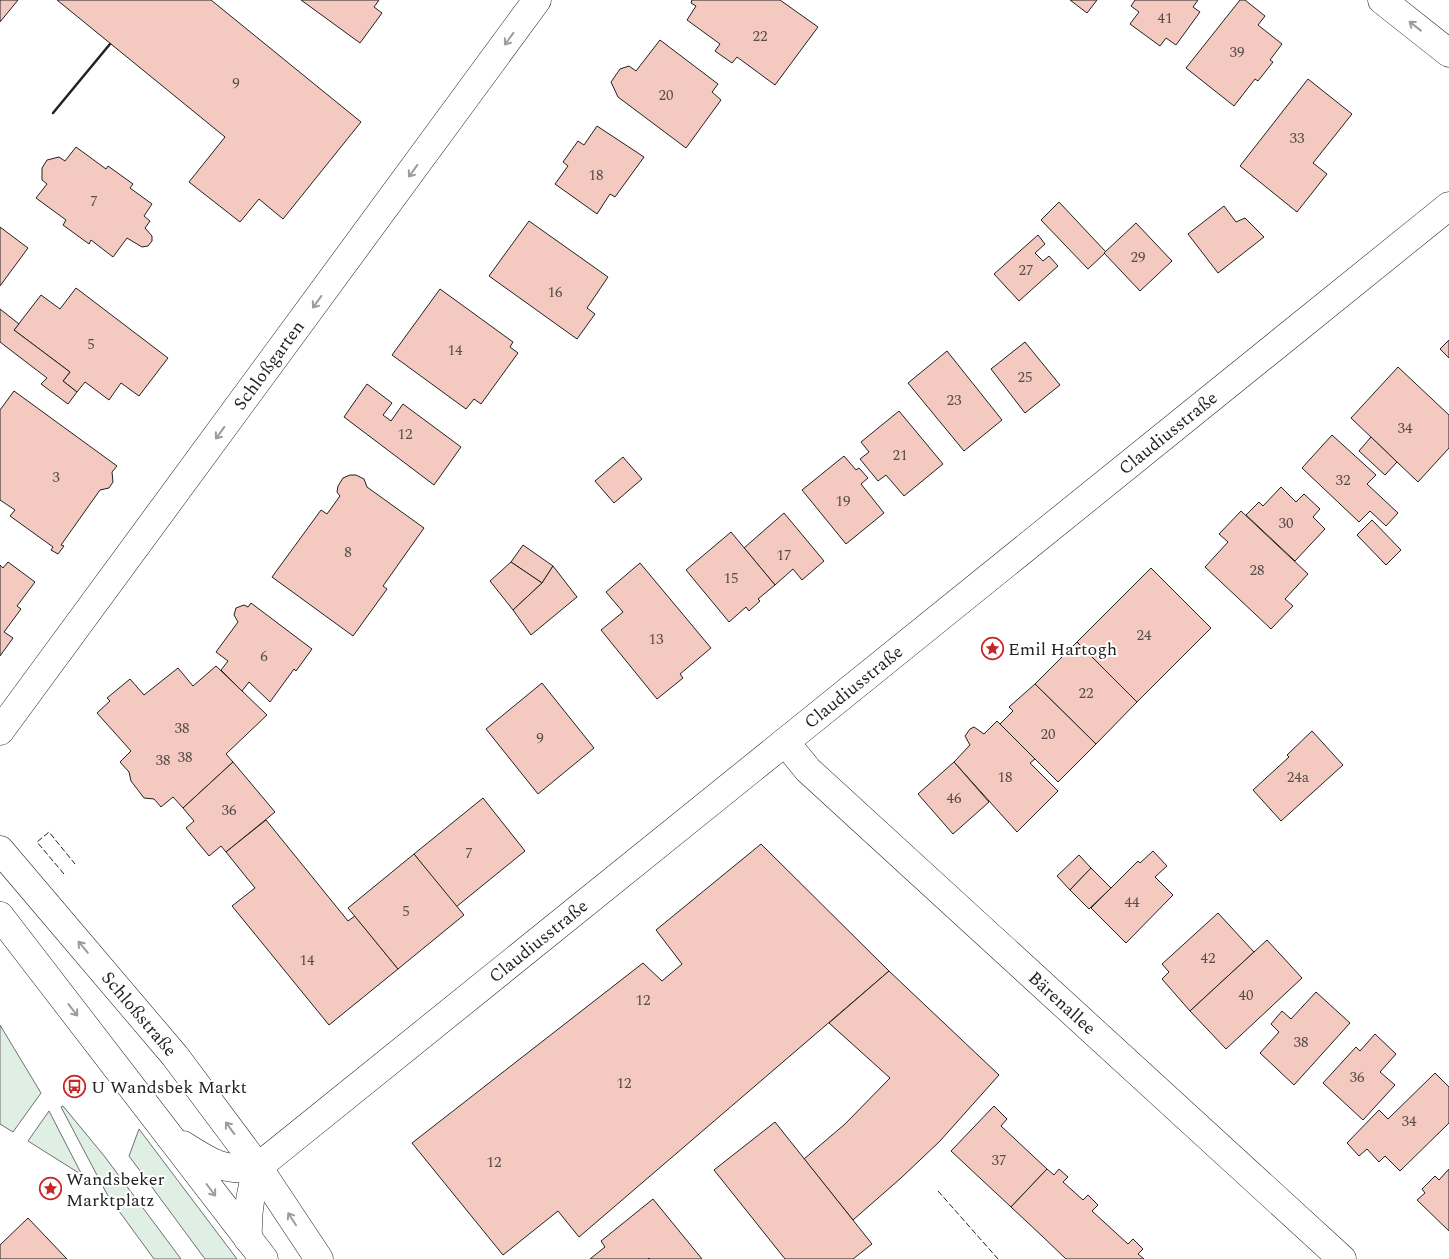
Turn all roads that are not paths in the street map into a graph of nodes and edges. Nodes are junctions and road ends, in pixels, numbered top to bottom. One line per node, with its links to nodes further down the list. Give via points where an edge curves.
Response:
1 (537, 0): 5 (street, Schloßgarten, one-way to 5)
2 (1382, 0): 3 (street, one-way to 2)
3 (1449, 53)
4 (1449, 206): 6 (street, Claudiusstraße)
5 (0, 731)
6 (785, 742): 10 (street, Claudiusstraße); 13 (street, Bärenallee, via 808,770)
7 (0, 850): 10 (street, Schloßstraße, one-way to 7, via 175,1056)
8 (0, 916): 9 (street, one-way to 9)
9 (171, 1138): 10 (street, via 216,1164 244,1170); 11 (street, one-way to 11)
10 (258, 1167): 11 (street, via 250,1195 248,1223); 12 (street, Schloßstraße, one-way to 10)
11 (256, 1249)
12 (319, 1259)
13 (1342, 1259)

